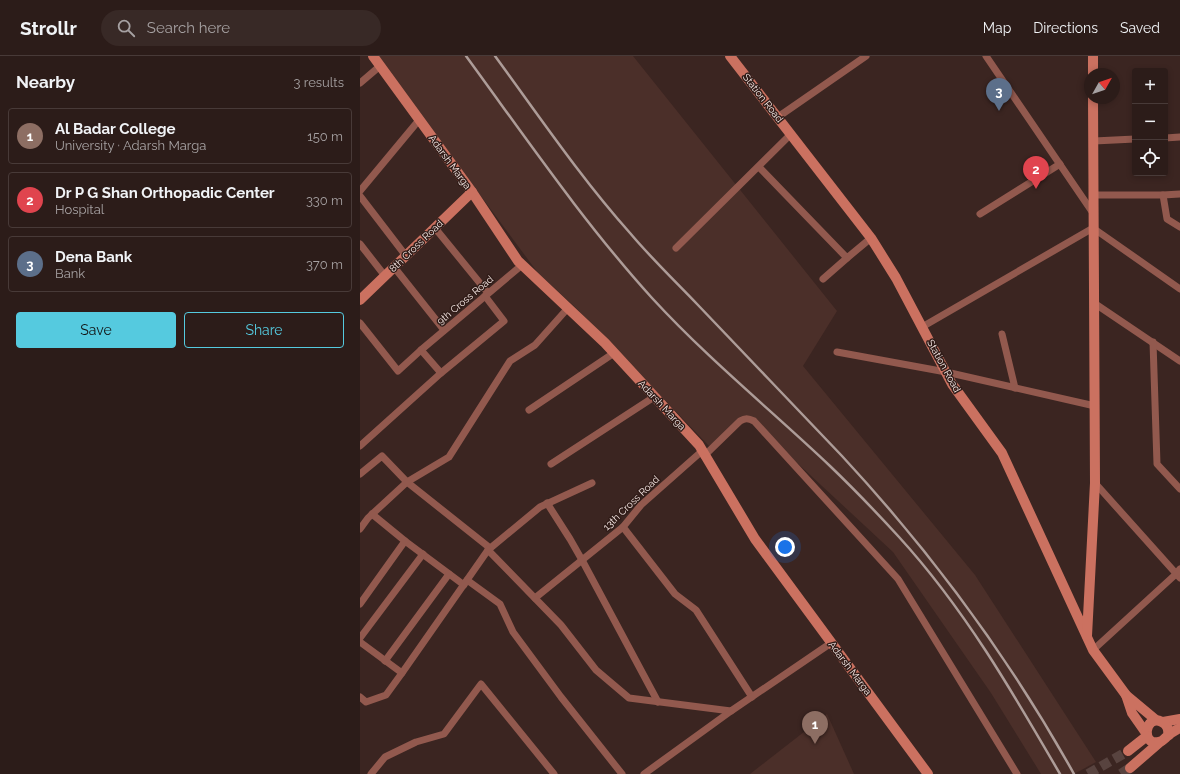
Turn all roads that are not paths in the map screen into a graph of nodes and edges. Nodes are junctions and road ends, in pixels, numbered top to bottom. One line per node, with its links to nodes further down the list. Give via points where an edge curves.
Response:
1 (373, 56): 6 (main road, Adarsh Marga)
2 (730, 56): 10 (main road, Station Road)
3 (866, 56): 10 (street)
4 (986, 56): 17 (street)
5 (1093, 56): 7 (main road)
6 (380, 66): 8 (street); 11 (main road, Adarsh Marga)
7 (1093, 68)
8 (360, 83)
9 (1094, 104): 16 (main road)
10 (778, 118): 12 (main road, Station Road)
11 (419, 120): 19 (street); 20 (main road, Adarsh Marga)
12 (791, 134): 18 (street); 30 (main road, Station Road)
13 (1180, 137): 14 (street)
14 (1168, 138)
15 (1132, 139): 16 (street)
16 (1094, 141): 22 (main road)
17 (1060, 164): 25 (street); 26 (street)
18 (759, 167): 32 (street); 34 (street)
19 (360, 191)
20 (472, 192): 28 (main road, 8th Cross Road); 35 (main road, Adarsh Marga)
21 (1180, 194): 23 (street)
22 (1094, 195): 23 (street); 26 (main road)
23 (1163, 195): 27 (street, via 1167,219)
24 (360, 196): 33 (street)
25 (980, 214)
26 (1094, 214): 29 (main road)
27 (1180, 227)
28 (435, 228): 33 (main road, 8th Cross Road); 40 (street)
29 (1094, 228): 39 (street); 42 (main road); 45 (street)
30 (871, 238): 34 (street); 45 (main road, Station Road)
31 (360, 244): 37 (street)
32 (676, 248)
33 (406, 256): 36 (main road, 8th Cross Road)
34 (847, 258): 38 (street)
35 (522, 265): 40 (street, 9th Cross Road); 43 (main road, Adarsh Marga)
36 (394, 267): 37 (main road, 8th Cross Road); 46 (street)
37 (385, 276): 41 (main road, 8th Cross Road)
38 (823, 280)
39 (1180, 289)
40 (487, 294): 46 (street, 9th Cross Road); 54 (street, via 504,321)
41 (360, 300)
42 (1094, 303): 48 (street); 57 (main road)
43 (568, 308): 51 (main road, Adarsh Marga); 63 (street, via 536,345 510,361 449,457)
44 (360, 323): 49 (street, 9th Cross Road, via 398,371)
45 (922, 327): 53 (main road, Station Road)
46 (444, 330): 49 (street, 9th Cross Road)
47 (1002, 334): 55 (street)
48 (1153, 342): 52 (street); 66 (street, via 1157,464)
49 (421, 350): 54 (street)
50 (837, 352): 53 (street)
51 (614, 353): 56 (main road, Adarsh Marga); 58 (street)
52 (1180, 360)
53 (946, 372): 55 (street); 81 (main road, Station Road, via 1002,453)
54 (441, 373): 59 (street)
55 (1015, 388): 57 (street)
56 (654, 397): 60 (main road, Adarsh Marga, via 699,445); 61 (street)
57 (1095, 406): 65 (main road)
58 (529, 410)
59 (360, 446)
60 (703, 453): 69 (street, 13th Cross Road, via 640,505); 83 (main road, Adarsh Marga, via 754,539); 105 (street, 13th Cross Road, via 744,418 754,421 898,579)
61 (551, 464)
62 (360, 474): 63 (street, via 382,456)
63 (407, 482): 68 (street); 72 (street)
64 (592, 483): 67 (street)
65 (1096, 483): 76 (street); 81 (main road)
66 (1180, 489)
67 (547, 503): 72 (street); 74 (street)
68 (372, 514): 70 (street); 71 (street)
69 (623, 528): 74 (street, 13th Cross Road); 89 (street, via 675,594 696,610)
70 (360, 529)
71 (405, 541): 73 (street); 79 (street)
72 (489, 549): 77 (street); 78 (street)
73 (423, 554): 75 (street); 80 (street)
74 (582, 560): 78 (street, 13th Cross Road); 90 (street)
75 (449, 574): 77 (street); 85 (street)
76 (1179, 574): 84 (street)
77 (466, 582): 86 (street); 102 (street, via 500,604 513,632)
78 (535, 598): 90 (street, via 561,625 596,670 630,698)
79 (360, 604)
80 (360, 638)
81 (1087, 638): 84 (main road, Station Road)
82 (360, 642): 85 (street)
83 (831, 643): 89 (street); 104 (main road, Adarsh Marga)
84 (1093, 650): 87 (main road, Station Road)
85 (385, 661): 86 (street)
86 (402, 673): 88 (street, via 386,695 366,702)
87 (1126, 695): 93 (main road); 95 (main road, via 1132,713)
88 (360, 697)
89 (752, 697): 91 (street)
90 (658, 702): 91 (street)
91 (731, 711): 103 (street)
92 (1180, 719): 93 (main road)
93 (1160, 721): 95 (main road, via 1150,723 1146,729); 96 (main road, via 1168,728)
94 (1180, 728): 96 (main road)
95 (1147, 734): 97 (main road, via 1153,741); 98 (main road)
96 (1168, 735): 97 (main road)
97 (1160, 742): 99 (main road)
98 (1128, 751)
99 (1130, 768)
100 (371, 774): 101 (street, via 385,757 416,742 444,734 481,684)
101 (554, 774)
102 (622, 774)
103 (644, 774)
104 (928, 774)
105 (1017, 774)

